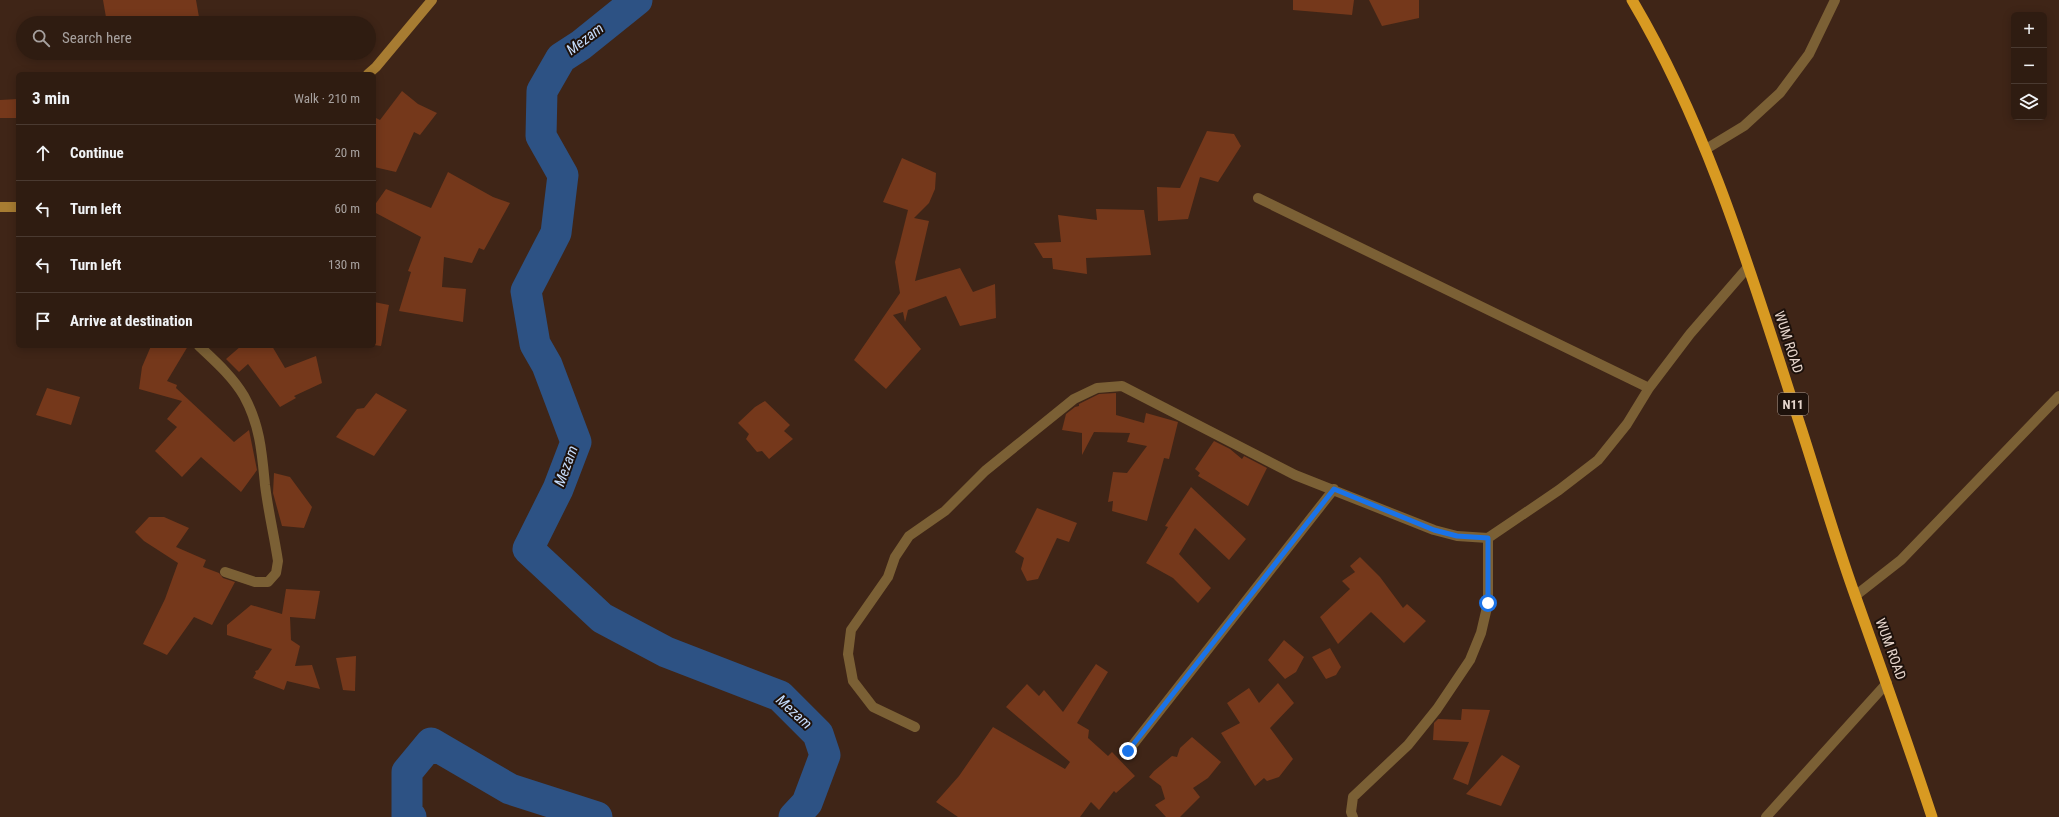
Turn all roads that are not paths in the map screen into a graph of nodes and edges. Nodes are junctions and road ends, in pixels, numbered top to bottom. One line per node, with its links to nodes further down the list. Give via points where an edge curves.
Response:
1 (432, 0): 4 (main road)
2 (1632, 0): 5 (highway, WUM ROAD / N11, via 1656,40)
3 (1835, 0): 5 (street, via 1809,54 1780,93 1744,126)
4 (371, 72)
5 (1706, 149): 9 (highway, WUM ROAD / N11)
6 (1258, 198): 11 (street)
7 (16, 207): 8 (main road)
8 (0, 208)
9 (1748, 267): 11 (street, via 1690,334); 16 (highway, WUM ROAD / N11)
10 (201, 348): 15 (street, via 224,370 243,395 256,420 278,560 276,573 268,582 255,582)
11 (1649, 388): 14 (street, via 1627,424 1598,460)
12 (2059, 396): 16 (street, via 1901,560)
13 (1334, 489): 14 (street, via 1434,530 1457,536); 18 (street, via 1295,475 1122,386 1096,388 1074,399 985,471 945,511 909,536 895,557 888,577 851,630 848,654 853,681 873,707); 19 (street)
14 (1488, 538): 20 (street, via 1488,603 1481,633 1470,660 1437,709 1408,745 1353,797)
15 (225, 572)
16 (1855, 596): 17 (highway, WUM ROAD / N11)
17 (1887, 683): 21 (street); 22 (highway, WUM ROAD / N11)
18 (915, 727)
19 (1128, 751)
20 (1352, 817)
21 (1766, 817)
22 (1932, 817)

